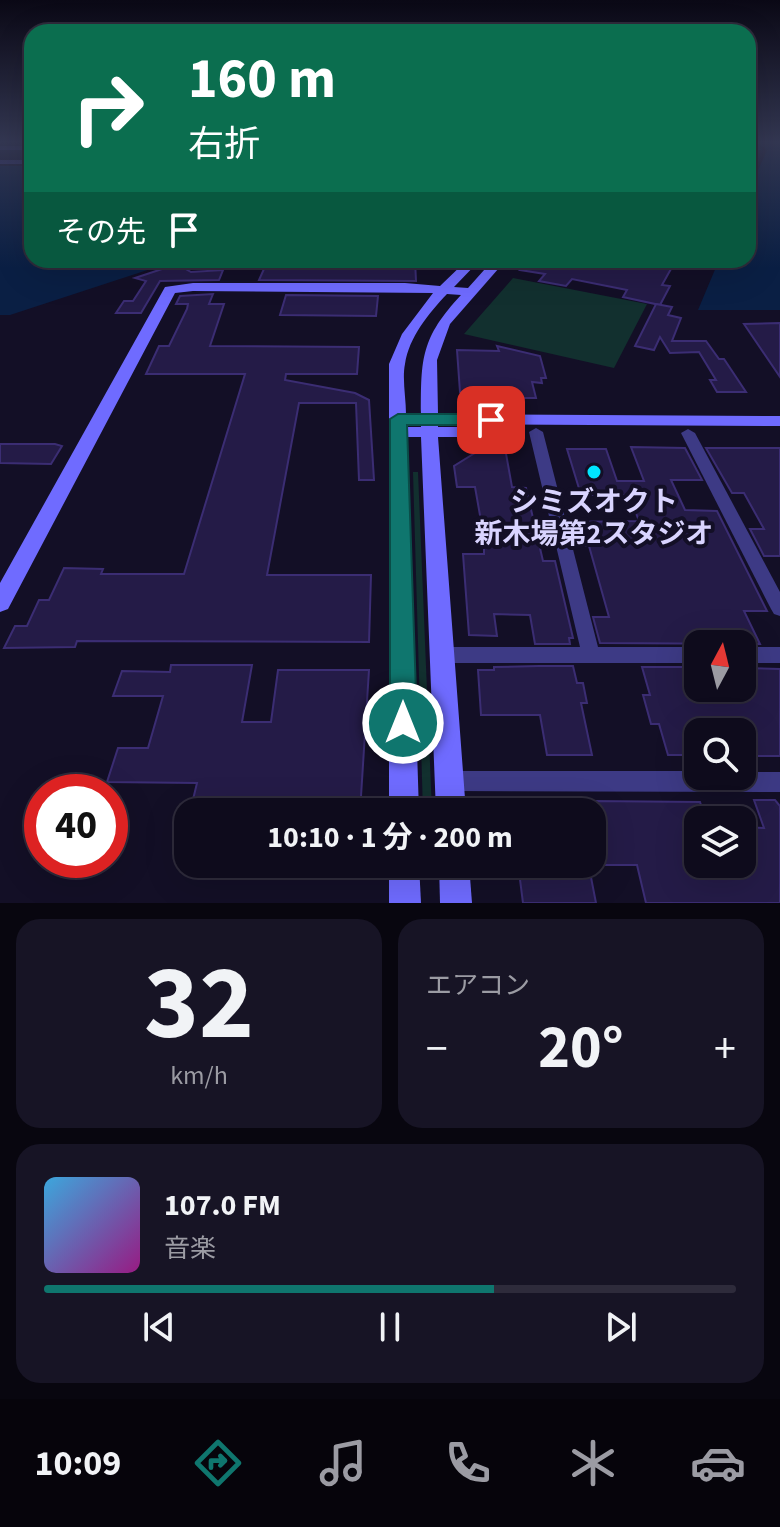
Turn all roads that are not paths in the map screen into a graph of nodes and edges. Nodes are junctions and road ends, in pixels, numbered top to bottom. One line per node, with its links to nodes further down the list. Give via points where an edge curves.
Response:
1 (466, 268): 3 (street)
2 (492, 268): 4 (street)
3 (445, 288): 4 (street); 6 (street, via 403,342 397,364); 11 (street, via 170,290)
4 (469, 292): 7 (street, via 443,323 429,360)
5 (780, 421): 7 (street)
6 (399, 426): 7 (street); 20 (street)
7 (430, 426): 8 (street); 13 (street)
8 (536, 432): 9 (street); 14 (street)
9 (688, 433): 10 (street); 12 (street)
10 (780, 433)
11 (0, 603)
12 (780, 609)
13 (441, 655): 14 (street); 18 (street)
14 (591, 655): 15 (street)
15 (684, 655)
16 (756, 655): 17 (street)
17 (780, 655)
18 (449, 781): 19 (street); 21 (street)
19 (780, 782)
20 (404, 798)
21 (450, 798)
22 (404, 878): 24 (street)
23 (455, 878): 25 (street)
24 (405, 903)
25 (456, 903)

